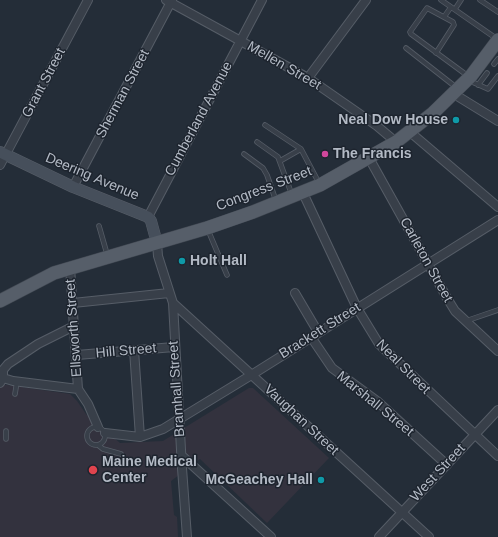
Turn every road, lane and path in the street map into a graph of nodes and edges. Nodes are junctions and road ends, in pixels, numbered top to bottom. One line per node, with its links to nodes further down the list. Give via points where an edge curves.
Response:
1 (88, 0): 26 (street, Grant Street)
2 (262, 0): 11 (street, Cumberland Avenue)
3 (366, 0): 18 (street)
4 (441, 0): 8 (lane)
5 (461, 0): 8 (lane)
6 (480, 0): 9 (lane)
7 (170, 1): 11 (street, Mellen Street); 32 (street, Sherman Street)
8 (453, 8): 10 (lane); 13 (lane, via 474,23)
9 (498, 12)
10 (444, 17): 14 (lane, via 454,26); 14 (lane, via 427,8 410,32)
11 (241, 41): 18 (street, Mellen Street); 36 (street, Cumberland Avenue)
12 (406, 48): 19 (lane)
13 (497, 49): 15 (lane); 19 (main road, Congress Street)
14 (436, 52): 19 (lane)
15 (494, 64)
16 (487, 73): 19 (lane)
17 (498, 76): 19 (lane, via 488,89)
18 (308, 78): 24 (street, Mellen Street)
19 (466, 85): 20 (street); 22 (main road, Congress Street)
20 (498, 121)
21 (265, 125): 25 (lane)
22 (410, 132): 24 (main road, Congress Street); 35 (street)
23 (257, 142): 29 (lane)
24 (396, 142): 28 (main road, Congress Street)
25 (302, 149): 29 (lane); 31 (lane)
26 (3, 153): 30 (street, Grant Street); 32 (main road, Deering Avenue)
27 (244, 154): 34 (lane, via 263,168)
28 (369, 158): 31 (main road, Congress Street); 42 (street, Carleton Street)
29 (280, 161): 33 (lane)
30 (0, 165)
31 (320, 185): 33 (main road, Congress Street)
32 (73, 187): 36 (main road, Deering Avenue)
33 (298, 195): 34 (main road, Congress Street); 50 (street, Neal Street)
34 (276, 203): 39 (main road, Congress Street)
35 (498, 207)
36 (148, 217): 40 (main road, Deering Avenue)
37 (498, 220): 42 (street, Brackett Street)
38 (99, 226): 41 (lane)
39 (207, 228): 40 (main road, Congress Street); 44 (lane)
40 (157, 243): 41 (main road, Congress Street); 45 (street, Bramhall Street, via 158,256)
41 (108, 257): 43 (main road, Congress Street)
42 (428, 264): 50 (street, Brackett Street); 52 (street, Carleton Street, via 447,298)
43 (70, 267): 47 (main road, Congress Street); 48 (street, Ellsworth Street)
44 (227, 275)
45 (169, 293): 48 (street); 49 (street, Bramhall Street)
46 (294, 293): 54 (street, Marshall Street)
47 (0, 301)
48 (73, 302): 53 (street, Ellsworth Street)
49 (173, 303): 55 (street, Bramhall Street); 59 (street, Vaughan Street)
50 (357, 308): 54 (street, Brackett Street); 69 (street, Neal Street, via 379,344)
51 (498, 310): 52 (lane)
52 (465, 321): 57 (street, Carleton Street)
53 (74, 326): 58 (street, Ellsworth Street); 60 (street, via 38,344 8,364 3,370)
54 (315, 335): 59 (street, Brackett Street); 76 (street, Marshall Street, via 332,368 377,402)
55 (174, 347): 56 (street, Hill Street); 65 (street, Bramhall Street)
56 (134, 350): 58 (street, Hill Street); 70 (street)
57 (498, 351)
58 (77, 355): 62 (street, Ellsworth Street)
59 (253, 374): 65 (street, Brackett Street); 77 (street, Vaughan Street)
60 (1, 380): 61 (street)
61 (17, 381): 62 (street); 63 (lane)
62 (78, 389): 66 (street)
63 (15, 394)
64 (498, 410): 69 (street, West Street)
65 (179, 418): 70 (street, Brackett Street, via 163,429); 74 (street, Bramhall Street)
66 (98, 427): 68 (lane); 72 (lane, via 92,428 87,435 90,443)
67 (6, 431): 71 (lane)
68 (105, 433): 70 (street); 72 (lane, via 105,439)
69 (474, 435): 75 (street, Neal Street); 76 (street, West Street)
70 (140, 437)
71 (6, 439)
72 (98, 445): 73 (lane)
73 (121, 454)
74 (181, 456): 78 (street, Bramhall Street); 79 (street)
75 (498, 456)
76 (447, 465): 77 (street, West Street)
77 (401, 512): 80 (street, West Street); 81 (street, Vaughan Street)
78 (187, 537)
79 (271, 537)
80 (379, 537)
81 (429, 537)

